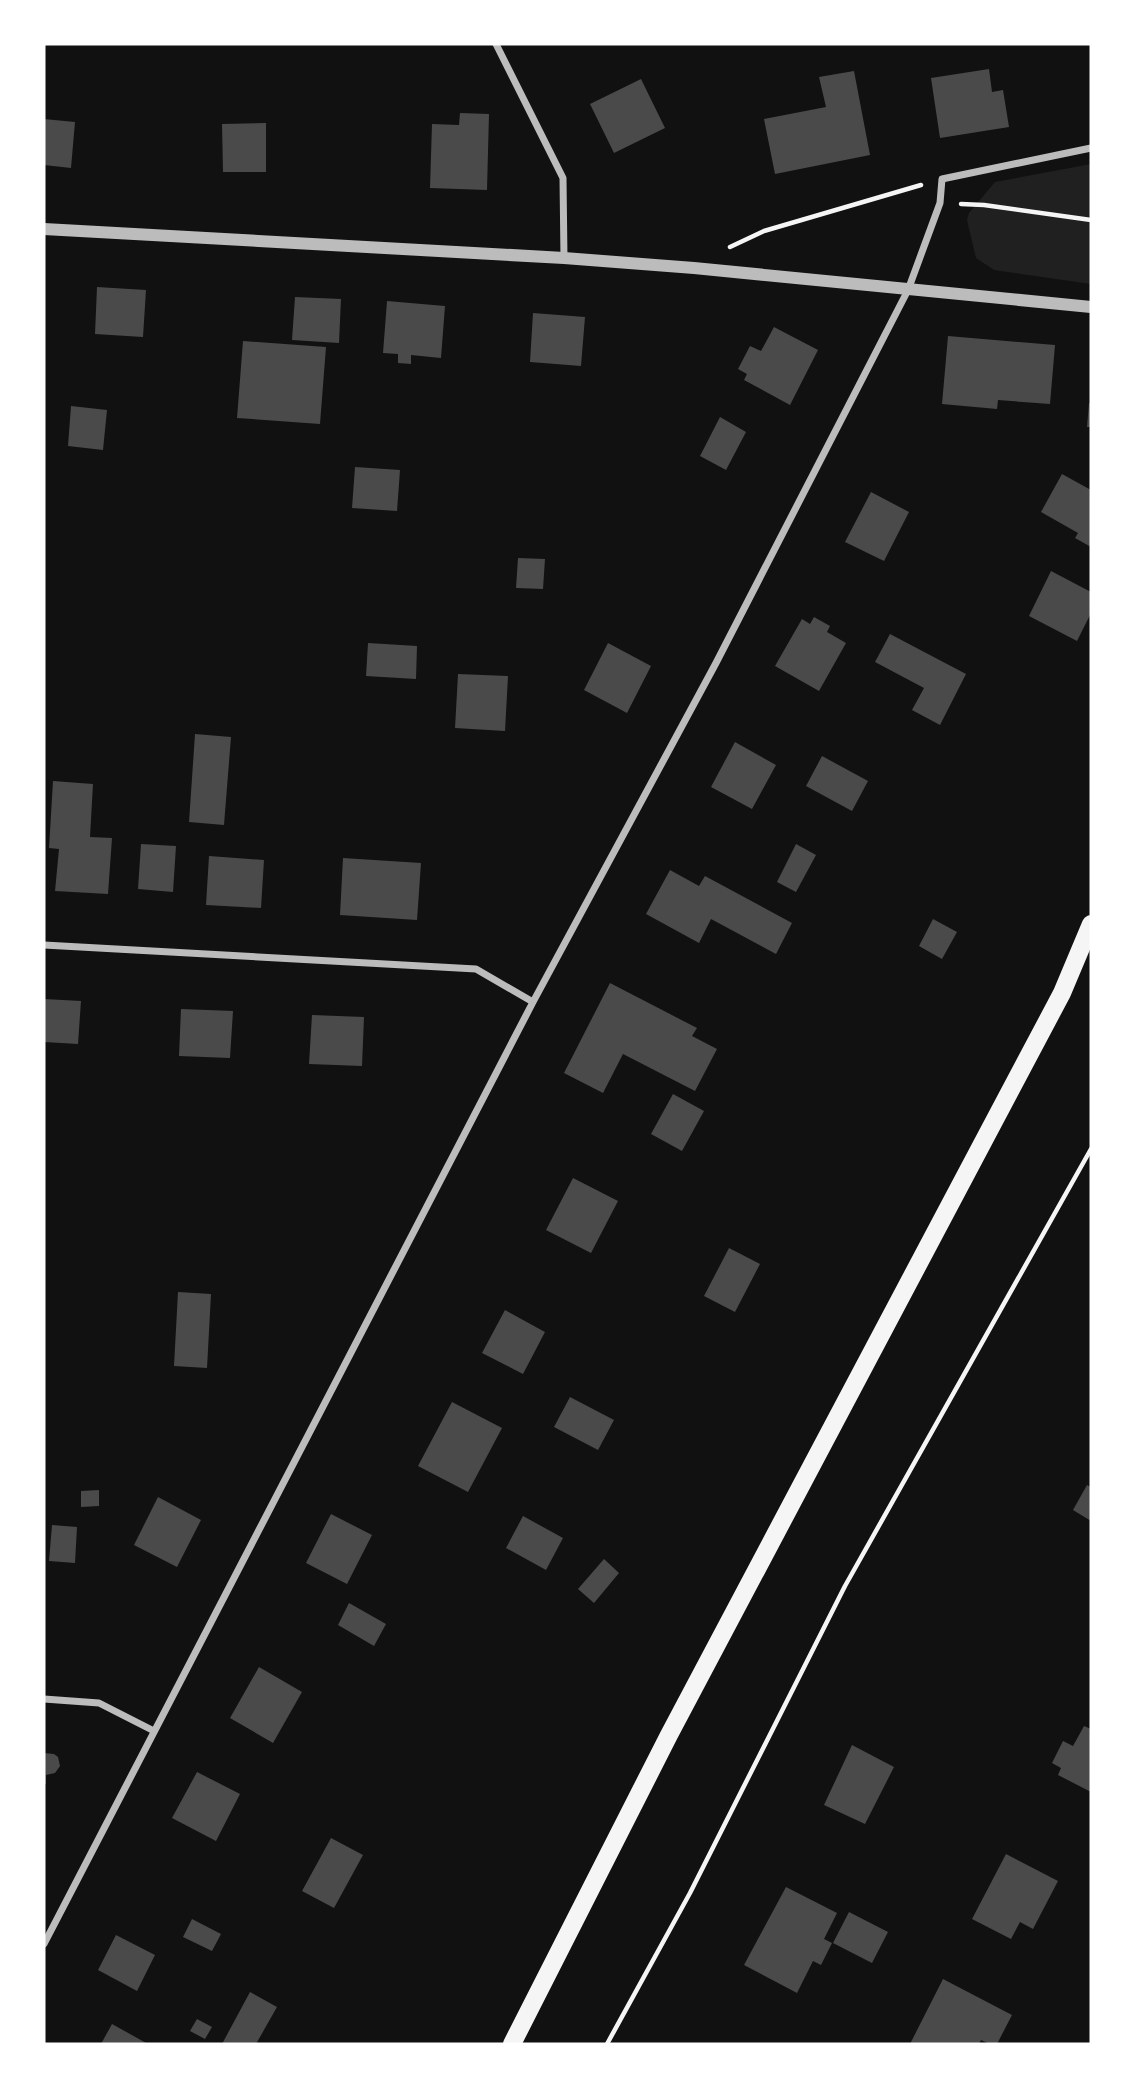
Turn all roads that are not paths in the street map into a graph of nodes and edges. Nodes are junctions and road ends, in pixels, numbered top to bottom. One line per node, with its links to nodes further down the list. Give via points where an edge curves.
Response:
1 (496, 44): 4 (street, via 563,178)
2 (1091, 148): 5 (street, via 943,179 940,204)
3 (44, 229): 4 (street)
4 (564, 258): 5 (street)
5 (908, 290): 6 (street); 11 (street, via 716,663)
6 (1091, 306)
7 (1091, 925): 10 (main road)
8 (44, 945): 11 (street, via 476,969)
9 (1091, 947): 10 (main road)
10 (1062, 993): 15 (main road, via 669,1735)
11 (533, 1002): 13 (street)
12 (44, 1699): 13 (street, via 99,1703)
13 (154, 1731): 14 (street)
14 (44, 1944)
15 (512, 2044)

